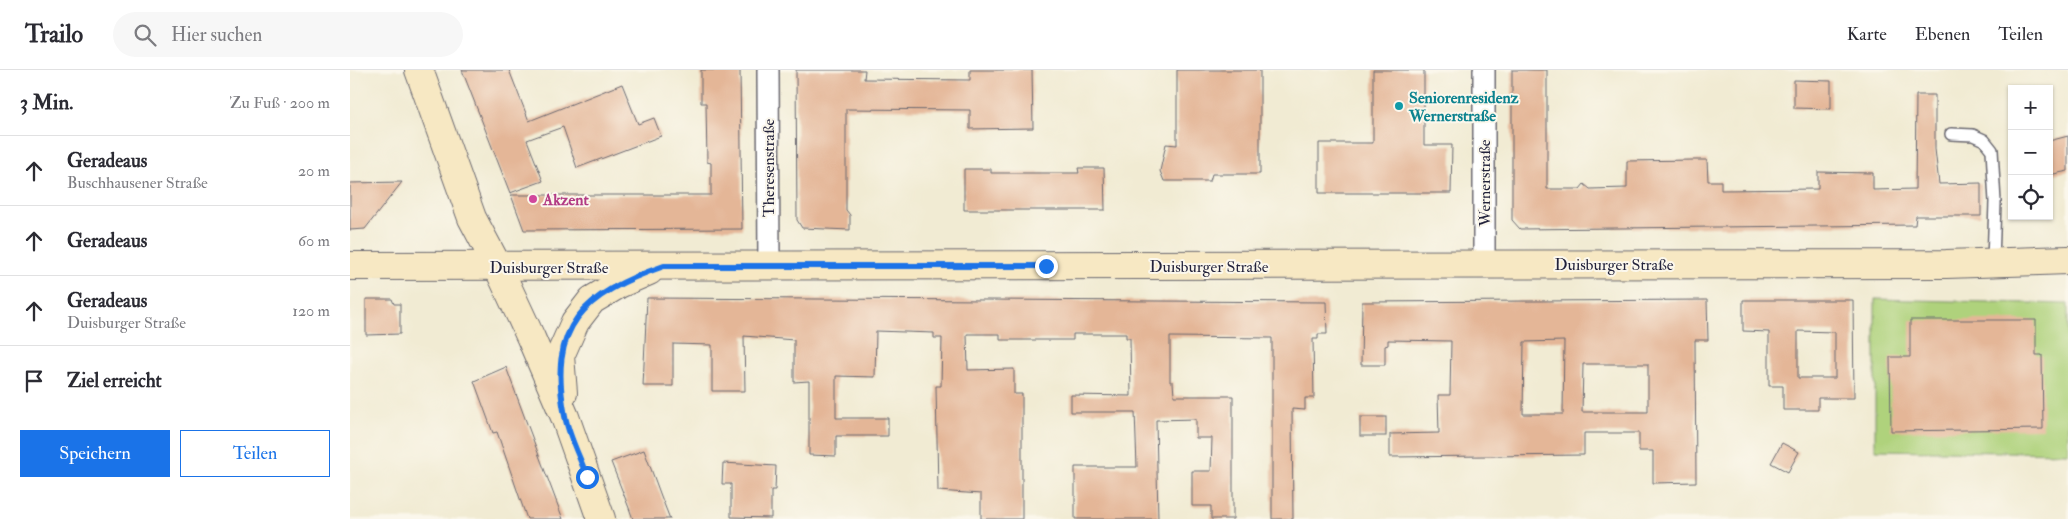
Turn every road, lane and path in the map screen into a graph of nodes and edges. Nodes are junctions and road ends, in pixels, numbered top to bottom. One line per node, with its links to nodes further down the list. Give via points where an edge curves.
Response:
1 (419, 70): 11 (main road, via 472,218)
2 (768, 70): 10 (street, Theresenstraße)
3 (1484, 70): 7 (street, Wernerstraße)
4 (1951, 134): 6 (lane, via 1973,135 1984,140 1992,150 1995,202)
5 (2068, 260): 6 (main road, Duisburger Straße)
6 (1993, 262): 7 (main road, Duisburger Straße)
7 (1484, 265): 10 (main road, Duisburger Straße)
8 (350, 266): 11 (main road, Duisburger Straße)
9 (664, 266): 10 (main road, Duisburger Straße); 11 (main road, Duisburger Straße); 12 (main road, via 619,284 592,300 575,322 560,356)
10 (769, 266)
11 (498, 267): 12 (main road)
12 (565, 417): 13 (main road)
13 (601, 519)

